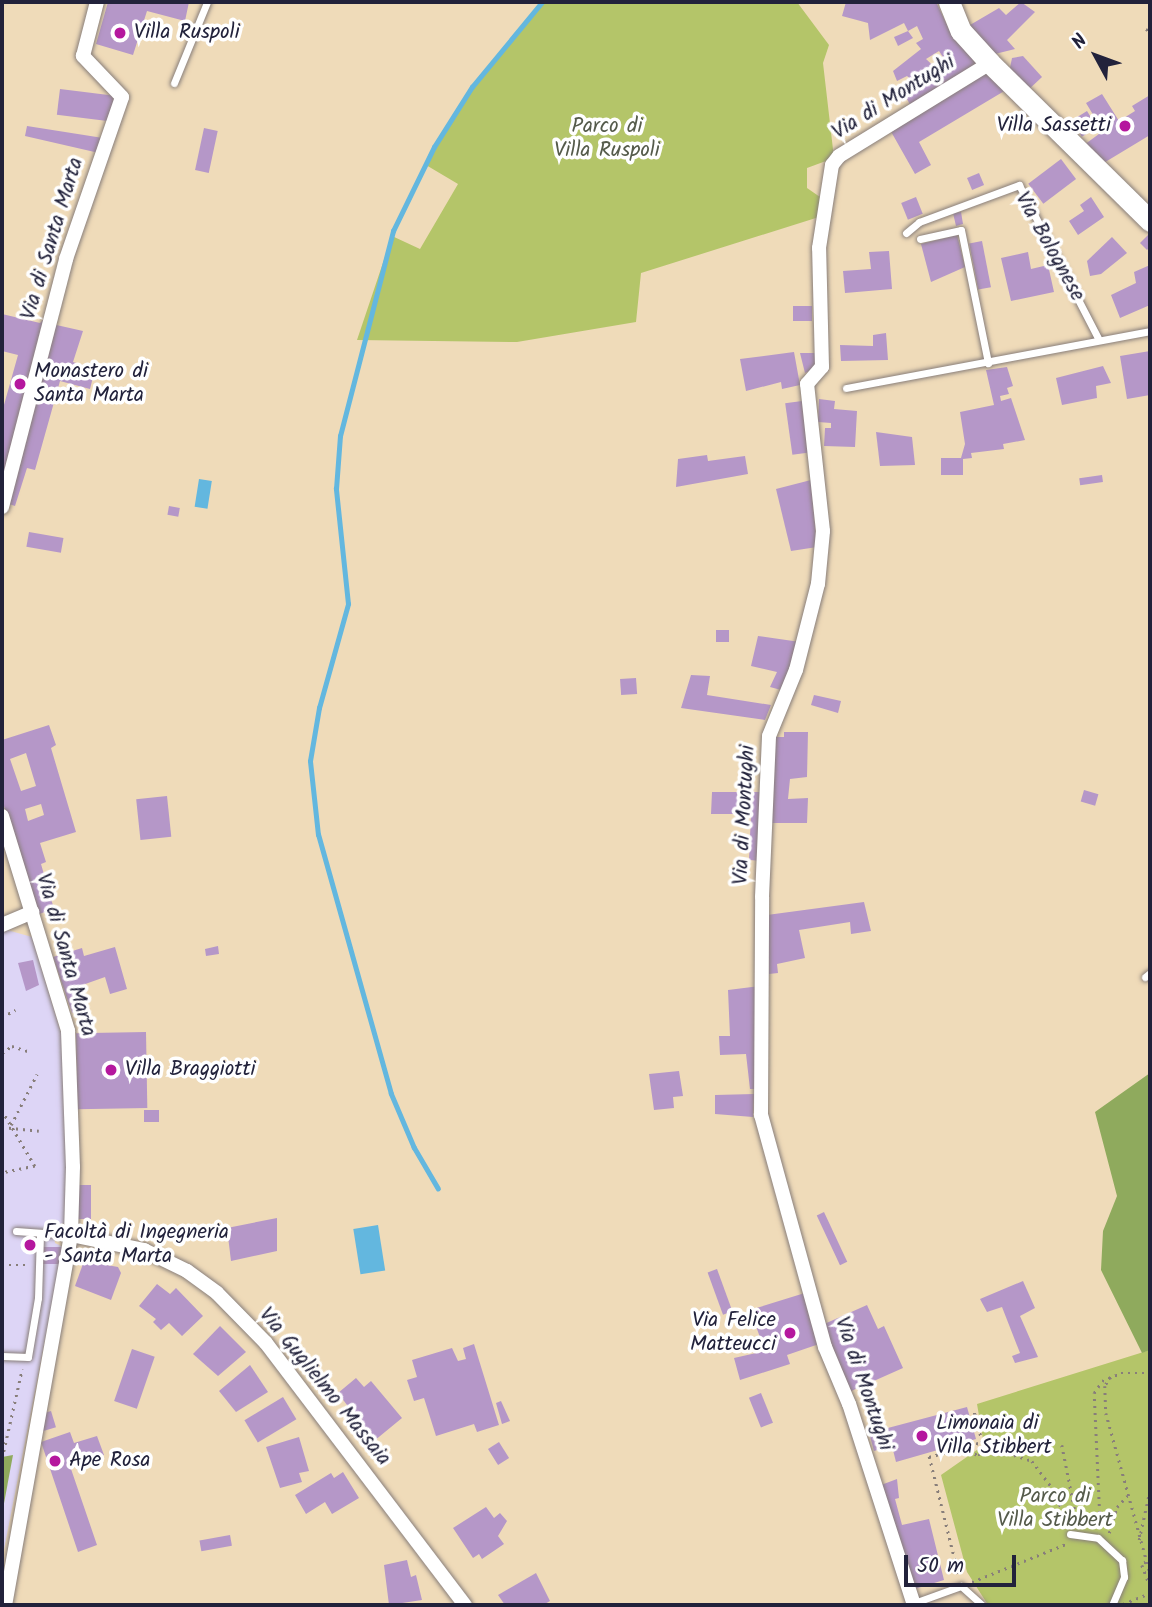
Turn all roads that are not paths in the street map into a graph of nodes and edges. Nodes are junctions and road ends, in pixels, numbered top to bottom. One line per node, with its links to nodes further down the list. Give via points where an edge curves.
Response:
1 (97, 2): 13 (street, Via di Santa Marta, via 83,56 122,97 65,259)
2 (207, 2): 5 (lane)
3 (949, 2): 4 (main road, via 961,31)
4 (990, 63): 6 (main road); 22 (street, Via di Montughi, via 839,156 832,165 819,248 822,367 807,384 823,531 818,584 796,670 769,736 762,897 761,1115 825,1347 849,1404)
5 (174, 83)
6 (1150, 221)
7 (906, 233): 10 (lane, Via Bolognese, via 919,222 1019,185)
8 (920, 239): 11 (lane, via 961,230)
9 (1150, 331): 10 (lane)
10 (1099, 340): 11 (lane)
11 (988, 363): 12 (lane)
12 (846, 388)
13 (2, 507)
14 (2, 816): 15 (street, Via di Santa Marta)
15 (32, 912): 16 (street); 19 (street, Via di Santa Marta, via 71,1048)
16 (2, 925)
17 (16, 1231): 18 (lane)
18 (40, 1234): 19 (lane); 20 (lane, via 38,1298 28,1357)
19 (71, 1235): 23 (street, Via di Santa Marta); 24 (street, Via Guglielmo Massaia, via 144,1250 187,1271 216,1293 267,1343)
20 (2, 1356)
21 (1071, 1538): 26 (lane, via 1080,1532 1098,1538 1117,1553 1124,1569)
22 (914, 1604): 25 (lane, via 961,1586)
23 (5, 1605)
24 (464, 1605)
25 (982, 1605)
26 (1112, 1605)

